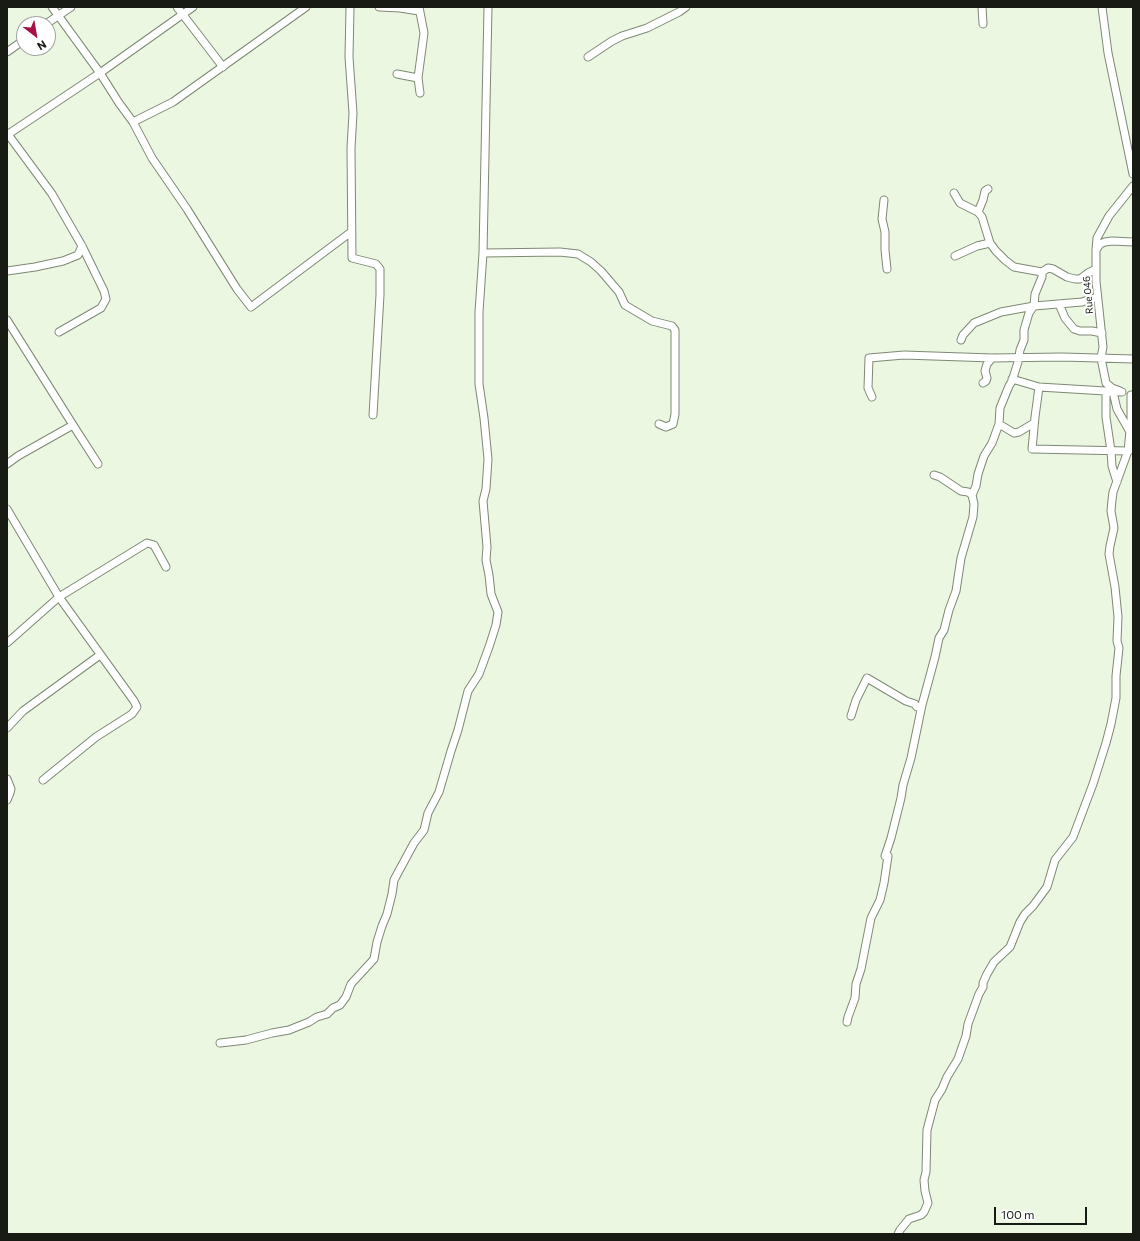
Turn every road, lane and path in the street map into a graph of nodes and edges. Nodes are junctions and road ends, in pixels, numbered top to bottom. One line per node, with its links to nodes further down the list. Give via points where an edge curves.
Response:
1 (52, 7): 14 (street)
2 (71, 7): 14 (street)
3 (177, 7): 13 (street)
4 (193, 7): 13 (street)
5 (306, 7): 19 (street)
6 (350, 7): 32 (street, via 349,57 353,113)
7 (379, 7): 12 (street)
8 (488, 7): 37 (street)
9 (686, 7): 18 (street, via 647,28 612,41)
10 (982, 7): 15 (street)
11 (1102, 7): 26 (street, via 1108,53)
12 (419, 9): 22 (street, via 424,33)
13 (182, 14): 19 (street); 20 (street)
14 (58, 16): 20 (street)
15 (983, 24)
16 (16, 46): 17 (street)
17 (7, 52)
18 (588, 57)
19 (222, 67): 24 (street, via 173,102)
20 (100, 73): 24 (street); 25 (street)
21 (397, 74): 22 (street)
22 (418, 78): 23 (street)
23 (420, 93)
24 (132, 122): 32 (street, via 152,158 251,307)
25 (7, 134): 35 (street, via 52,194)
26 (1133, 174)
27 (1133, 186): 36 (street, Rue 046, via 1109,216 1097,238)
28 (988, 189): 31 (street)
29 (954, 193): 31 (street, via 960,203)
30 (884, 200): 39 (street, via 882,219)
31 (978, 212): 34 (street)
32 (351, 232): 61 (street, via 352,258 376,264 380,269)
33 (1133, 242): 36 (street, via 1105,242)
34 (990, 243): 38 (street); 42 (street, via 1008,263)
35 (82, 246): 41 (street, via 78,255 64,261); 47 (street, via 106,299 101,308)
36 (1096, 250): 40 (street, Rue 046)
37 (483, 253): 63 (street, via 578,254 601,271 619,292 625,305 652,321 672,326 675,330 675,414 673,424 666,427); 86 (street, via 478,384 488,458 483,501 486,560 491,594 498,612 490,647 479,674 468,691 439,792 428,813 424,830 394,880 388,914 377,942 374,959 351,984 340,1005 327,1014 289,1030)
38 (955, 256)
39 (887, 269)
40 (1096, 269): 42 (street, via 1080,279 1068,277 1048,268); 43 (street, Rue 046)
41 (7, 271)
42 (1042, 272): 45 (street)
43 (1098, 297): 44 (street, via 1082,302); 48 (street, Rue 046)
44 (1059, 304): 45 (street); 48 (street, via 1074,329)
45 (1034, 306): 49 (street, via 1001,312 974,323); 51 (street, via 1024,330 1024,340)
46 (7, 320): 65 (street)
47 (59, 332)
48 (1102, 333): 52 (street, Rue 046, via 1103,347)
49 (961, 340)
50 (992, 358): 51 (street); 55 (street, via 987,364 987,378); 60 (street, via 904,355 869,358 868,388)
51 (1018, 358): 52 (street); 54 (street)
52 (1100, 358): 53 (street); 58 (street, Rue 046, via 1106,382)
53 (1133, 359)
54 (1012, 379): 56 (street); 64 (street, via 1000,408)
55 (983, 383)
56 (1039, 388): 57 (street); 62 (street)
57 (1111, 392): 58 (street); 66 (street, via 1116,409); 68 (street, via 1106,395 1106,417)
58 (1122, 392): 59 (street, Rue 046)
59 (1132, 396): 66 (street)
60 (872, 397)
61 (373, 415)
62 (1034, 423): 64 (street, via 1014,433); 68 (street, via 1032,449)
63 (659, 424)
64 (999, 424): 73 (street, via 984,456)
65 (73, 425): 69 (street); 70 (street)
66 (1130, 432): 67 (street)
67 (1130, 450): 68 (street); 72 (street)
68 (1111, 451): 72 (street)
69 (7, 464)
70 (98, 464)
71 (934, 475): 73 (street, via 960,491)
72 (1117, 482): 87 (street, via 1112,500 1114,528 1109,554 1115,587 1119,648 1116,698 1110,729 1073,837 1055,860 1047,887 1025,914 1010,947 994,962 983,983 958,1059 935,1100 929,1120 924,1180 928,1203 924,1212 909,1219)
73 (972, 495): 79 (street, via 973,517 961,558 956,591 939,638)
74 (7, 509): 76 (street)
75 (166, 567): 76 (street, via 154,545 147,543)
76 (59, 597): 77 (street); 78 (street)
77 (7, 643)
78 (100, 655): 81 (street, via 23,711); 83 (street, via 137,707 132,714 96,737)
79 (921, 707): 80 (street, via 866,678); 85 (street, via 911,758 885,856 888,856 884,884 871,918)
80 (851, 716)
81 (7, 728)
82 (7, 779): 84 (street, via 11,789)
83 (43, 780)
84 (7, 800)
85 (848, 1022)
86 (220, 1043)
87 (898, 1234)

